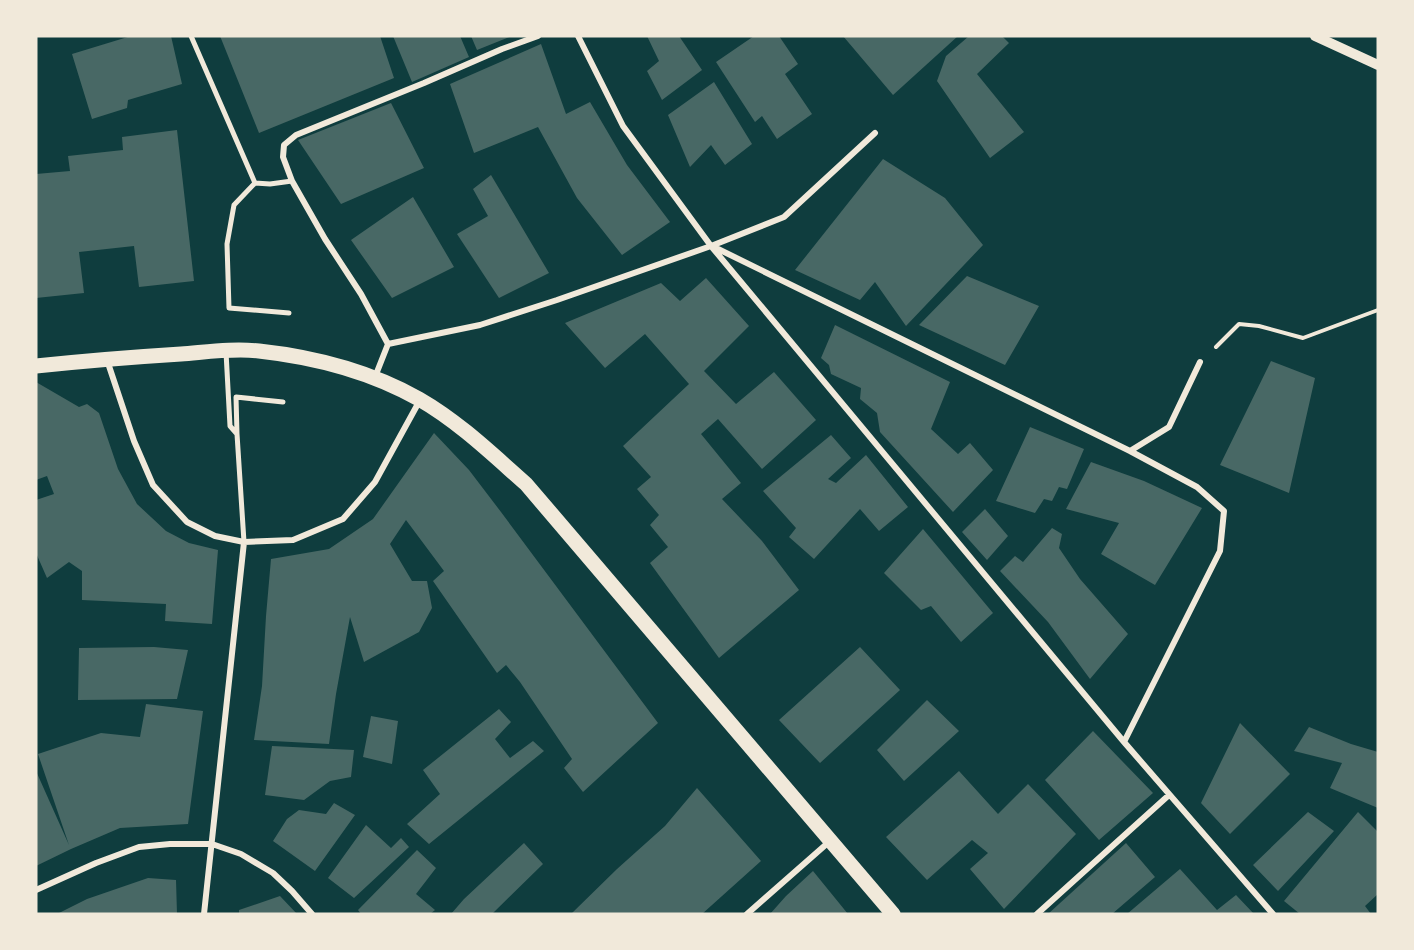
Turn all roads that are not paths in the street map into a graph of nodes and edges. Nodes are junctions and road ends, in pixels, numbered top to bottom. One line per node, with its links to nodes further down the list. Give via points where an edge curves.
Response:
1 (192, 36): 8 (street)
2 (538, 36): 7 (street, via 296,135 284,145 283,157)
3 (578, 36): 9 (street, via 623,126)
4 (1315, 36): 5 (street)
5 (1378, 64)
6 (875, 133): 9 (street, via 784,216)
7 (292, 181): 8 (street); 11 (street)
8 (255, 183): 10 (street, via 234,205 227,244 229,308)
9 (711, 246): 11 (street, via 480,325); 20 (street); 22 (street)
10 (289, 313)
11 (388, 344): 16 (street)
12 (226, 350): 13 (main road); 16 (main road, via 258,350 304,358); 19 (street, via 230,426)
13 (106, 359): 15 (main road); 21 (street, via 153,485 187,522 215,536)
14 (1200, 362): 20 (street, via 1169,427)
15 (36, 366)
16 (375, 378): 17 (main road)
17 (420, 400): 21 (street, via 375,482 343,519 293,540); 24 (main road, via 473,436 526,484)
18 (283, 402): 19 (street, via 236,397)
19 (237, 434): 21 (street)
20 (1130, 451): 22 (street, via 1197,487 1224,511 1220,551)
21 (244, 542): 25 (street)
22 (1124, 742): 23 (street)
23 (1169, 795): 31 (street); 32 (street)
24 (831, 840): 29 (street); 30 (main road)
25 (212, 844): 26 (street, via 139,847); 27 (street); 28 (street, via 241,854 273,873)
26 (36, 890)
27 (204, 914)
28 (312, 914)
29 (747, 914)
30 (893, 914)
31 (1037, 914)
32 (1274, 914)

